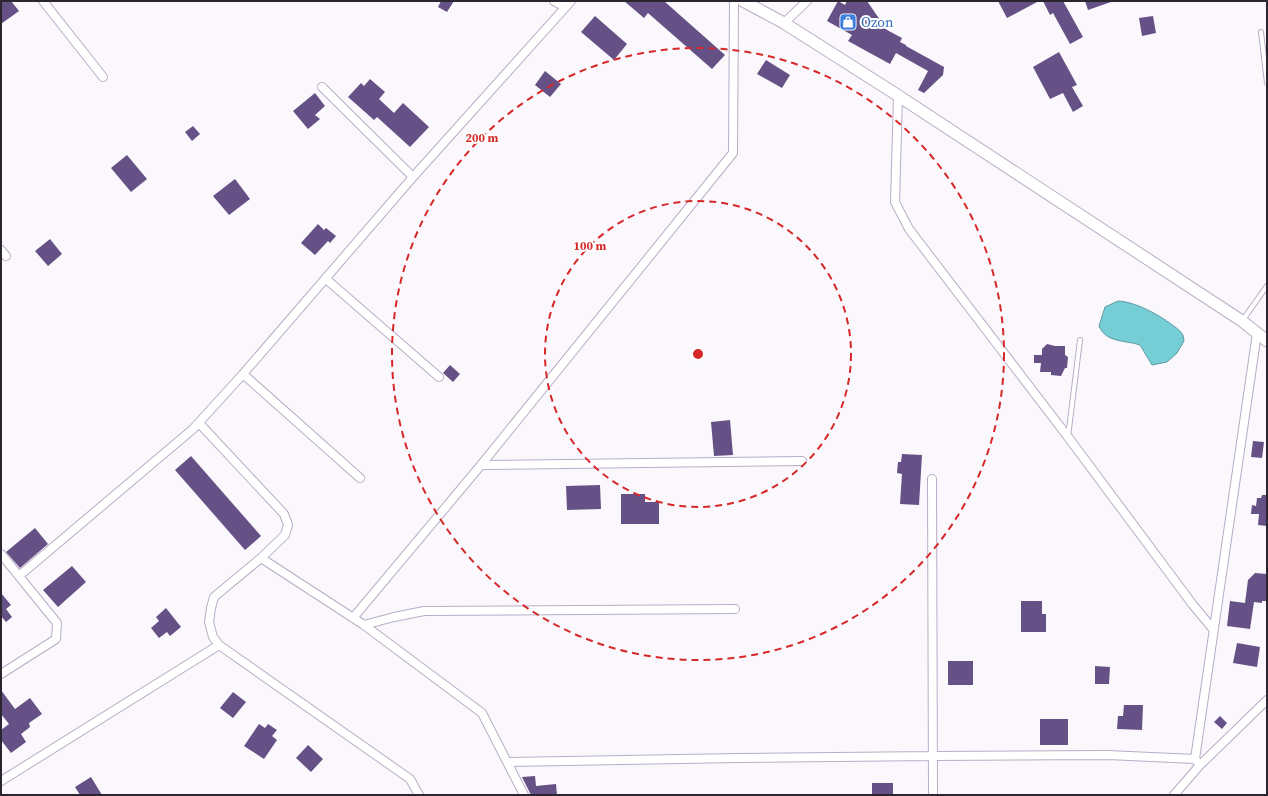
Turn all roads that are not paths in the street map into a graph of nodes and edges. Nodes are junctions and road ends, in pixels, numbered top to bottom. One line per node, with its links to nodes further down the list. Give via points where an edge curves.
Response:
1 (43, 1): 9 (street)
2 (554, 1): 6 (street)
3 (734, 1): 25 (street, via 733,153)
4 (744, 1): 7 (street)
5 (807, 1): 7 (street)
6 (568, 4): 13 (street)
7 (784, 23): 12 (street)
8 (1261, 32): 10 (lane)
9 (103, 77)
10 (1267, 83)
11 (322, 87): 13 (street)
12 (898, 96): 16 (street); 23 (street, via 896,202 909,229)
13 (413, 177): 14 (street)
14 (326, 279): 20 (street); 21 (street)
15 (1267, 286): 16 (lane)
16 (1242, 321): 17 (street)
17 (1257, 333): 19 (street); 34 (street)
18 (1080, 340): 23 (lane)
19 (1267, 341)
20 (243, 374): 22 (street); 26 (street)
21 (439, 377)
22 (198, 424): 29 (street, via 284,514 288,525 285,535); 30 (street)
23 (1068, 437): 34 (street)
24 (802, 461): 25 (street)
25 (481, 465): 32 (street)
26 (360, 478)
27 (932, 479): 38 (street)
28 (1, 554): 30 (street)
29 (261, 558): 32 (street); 35 (street, via 214,597 210,622 213,637)
30 (19, 576): 36 (street, via 57,623 56,638)
31 (735, 609): 33 (street, via 424,612)
32 (353, 618): 33 (street)
33 (364, 625): 39 (street, via 482,713)
34 (1213, 629): 40 (street)
35 (219, 646): 41 (street); 42 (street, via 410,779)
36 (1, 674)
37 (1267, 700): 40 (street)
38 (933, 756): 39 (street); 40 (street, via 1108,755); 44 (street)
39 (508, 762): 43 (street)
40 (1198, 762): 45 (street)
41 (1, 781)
42 (419, 795)
43 (524, 795)
44 (933, 795)
45 (1174, 795)

